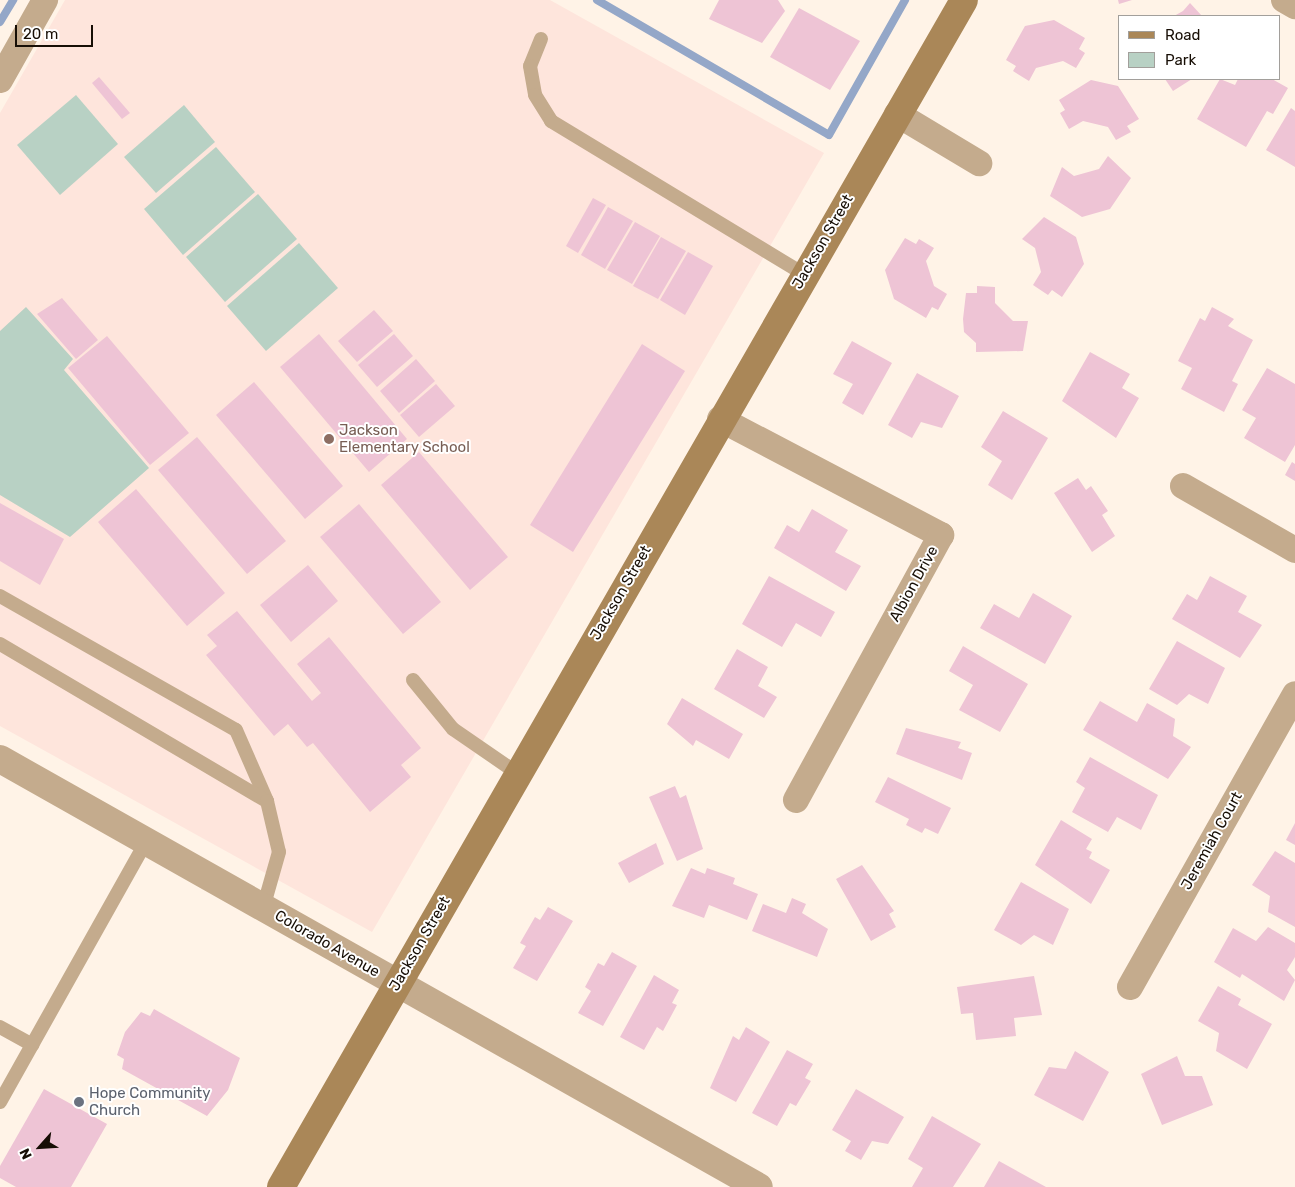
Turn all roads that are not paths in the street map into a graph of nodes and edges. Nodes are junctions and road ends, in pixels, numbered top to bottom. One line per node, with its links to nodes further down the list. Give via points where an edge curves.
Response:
1 (45, 0): 6 (street)
2 (964, 0): 7 (main road, Jackson Street)
3 (1284, 0): 4 (street)
4 (1295, 6)
5 (541, 39): 9 (lane, via 530,66 535,95 551,121)
6 (0, 80)
7 (897, 114): 8 (street); 9 (main road, Jackson Street)
8 (979, 163)
9 (804, 274): 10 (main road, Jackson Street)
10 (720, 419): 18 (main road, Jackson Street); 19 (street, Albion Drive, via 941,535)
11 (1183, 486): 12 (street)
12 (1295, 550)
13 (0, 596): 20 (lane, via 236,730)
14 (0, 644): 20 (lane)
15 (413, 680): 18 (lane, via 452,729)
16 (1295, 694): 24 (street, Jeremiah Court)
17 (0, 759): 21 (street, Colorado Avenue)
18 (517, 773): 23 (main road, Jackson Street)
19 (796, 800)
20 (267, 801): 22 (lane, via 279,852)
21 (146, 842): 22 (street, Colorado Avenue); 26 (lane)
22 (263, 908): 23 (street, Colorado Avenue)
23 (397, 984): 28 (main road, Jackson Street); 29 (street, Colorado Avenue)
24 (1130, 987)
25 (0, 1028): 26 (lane)
26 (32, 1045): 27 (lane)
27 (0, 1102)
28 (280, 1187)
29 (759, 1187)

